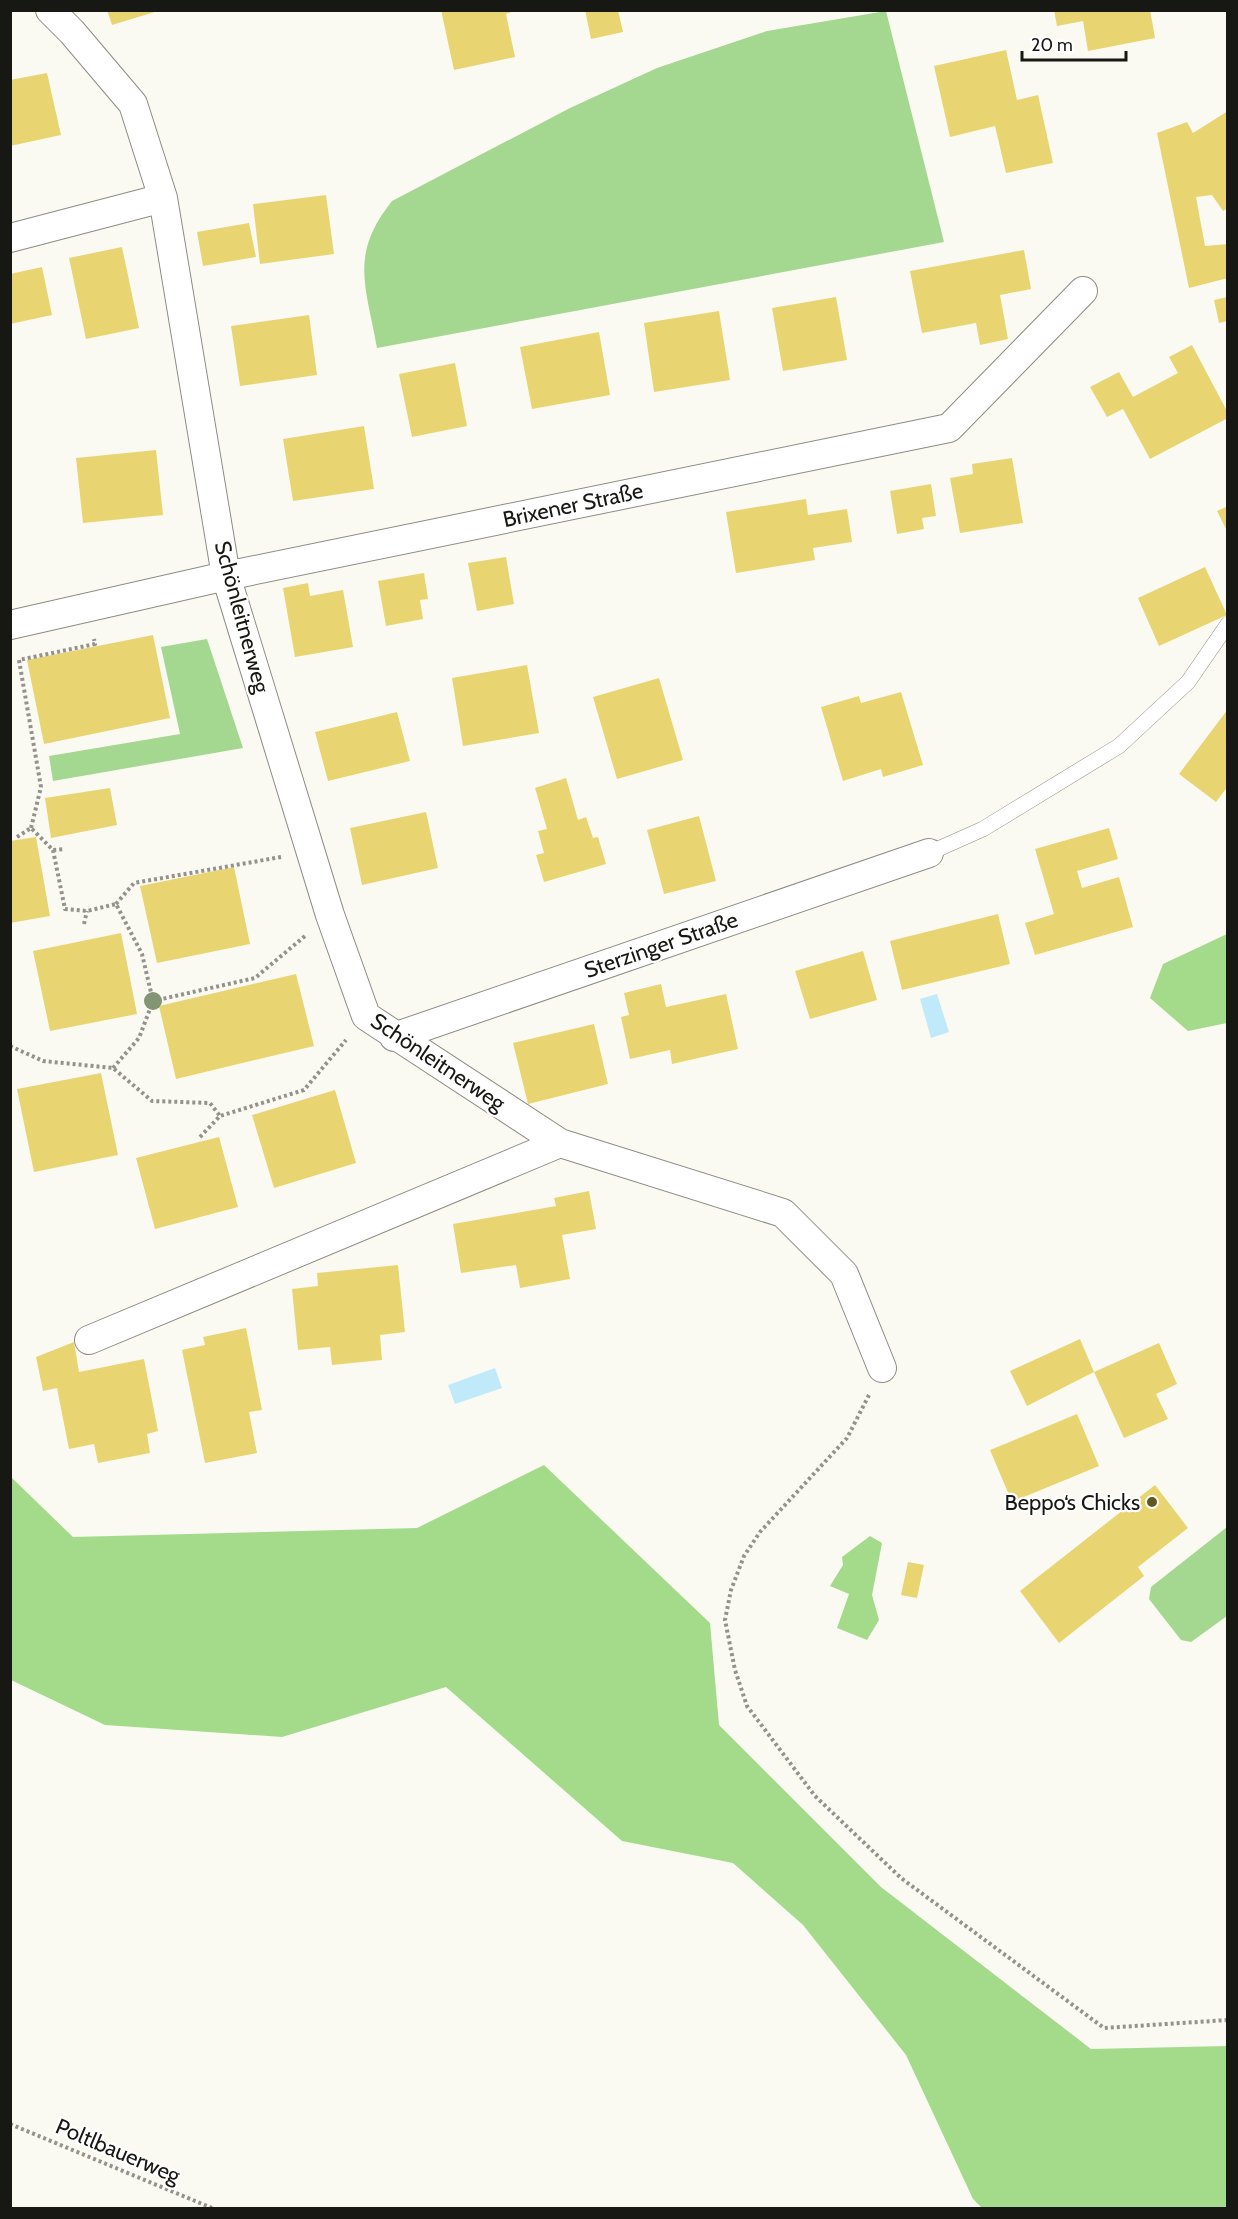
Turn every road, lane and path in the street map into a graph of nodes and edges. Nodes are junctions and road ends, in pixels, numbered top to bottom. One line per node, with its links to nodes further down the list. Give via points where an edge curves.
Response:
1 (50, 10): 2 (street, Schönleitnerweg, via 133,104)
2 (163, 198): 3 (street); 5 (street, Schönleitnerweg)
3 (10, 238)
4 (1083, 291): 5 (street, Brixener Straße, via 949,428)
5 (226, 576): 7 (street, Brixener Straße); 13 (street, Schönleitnerweg)
6 (1227, 624): 14 (lane, via 1188,682 1119,746 983,829)
7 (10, 625)
8 (95, 644): 9 (path, via 19,660 41,787)
9 (31, 828): 10 (path); 12 (path)
10 (17, 837)
11 (65, 849): 12 (path)
12 (52, 850): 16 (path, via 64,909)
13 (310, 851): 15 (path, via 134,883); 17 (street, Schönleitnerweg)
14 (929, 853): 21 (street, Sterzinger Straße)
15 (116, 904): 16 (path); 19 (path, via 142,954)
16 (87, 910): 18 (path)
17 (330, 915): 19 (path, via 255,978); 20 (street, Schönleitnerweg)
18 (84, 924)
19 (153, 1001): 23 (path, via 139,1038)
20 (366, 1016): 21 (street, Schönleitnerweg); 24 (path, via 304,1090)
21 (394, 1037): 26 (street, Schönleitnerweg)
22 (10, 1046): 23 (path, via 43,1060)
23 (113, 1068): 24 (path, via 152,1101 210,1103)
24 (220, 1116): 25 (path)
25 (200, 1137)
26 (560, 1143): 27 (street); 28 (street, Schönleitnerweg, via 783,1213 844,1274)
27 (90, 1340)
28 (882, 1368): 29 (path, via 847,1438 760,1532 744,1556 725,1620 747,1706 815,1796 901,1878 1104,2028)
29 (1227, 2020)
30 (10, 2124): 31 (path, Poltlbauerweg)
31 (212, 2208)

